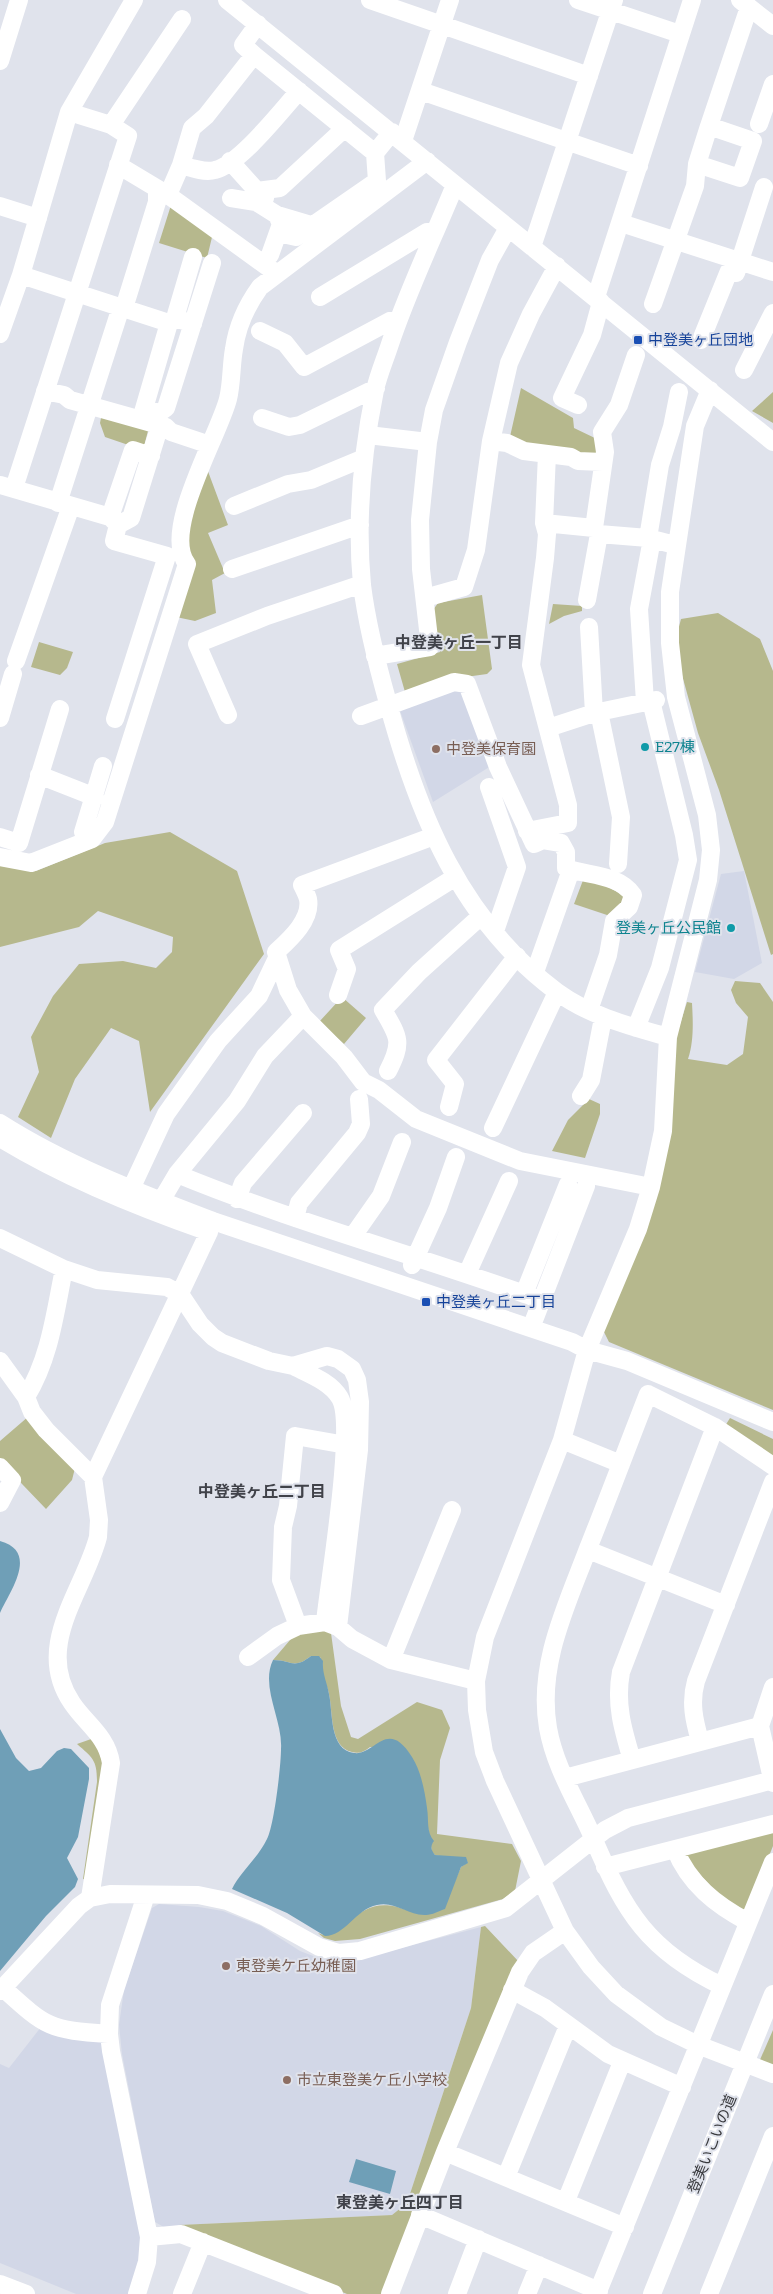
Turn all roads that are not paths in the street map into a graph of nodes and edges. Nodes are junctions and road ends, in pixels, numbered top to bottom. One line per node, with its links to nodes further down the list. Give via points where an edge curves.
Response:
1 (19, 0): 16 (street)
2 (134, 0): 21 (street)
3 (227, 0): 11 (street)
4 (370, 0): 12 (street)
5 (450, 0): 12 (street)
6 (578, 0): 9 (street)
7 (692, 0): 14 (street)
8 (744, 4): 13 (street); 24 (street)
9 (612, 6): 14 (street); 17 (street)
10 (176, 23): 23 (street)
11 (258, 24): 15 (street, via 242,45); 26 (street)
12 (442, 25): 17 (street); 20 (street)
13 (773, 26)
14 (680, 34): 34 (street)
15 (254, 55): 19 (street); 33 (street, via 206,116 192,128)
16 (0, 61)
17 (589, 76): 27 (street)
18 (773, 84): 22 (street)
19 (299, 91): 25 (street); 30 (street)
20 (421, 91): 26 (street); 27 (street)
21 (69, 112): 23 (street); 43 (street)
22 (759, 124)
23 (110, 125): 32 (street, via 128,136)
24 (709, 126): 31 (street); 31 (street, via 753,141 740,178)
25 (345, 128): 28 (street); 37 (street)
26 (397, 137): 28 (street); 29 (street)
27 (568, 142): 34 (street); 50 (street)
28 (375, 153): 45 (street, via 376,181)
29 (427, 161): 36 (street); 57 (street)
30 (230, 162): 33 (street, via 215,171); 35 (street)
31 (697, 164): 49 (street, via 696,186)
32 (118, 165): 39 (street); 59 (street)
33 (181, 165): 39 (street)
34 (639, 166): 44 (street)
35 (244, 176): 37 (street, via 257,191); 40 (street)
36 (455, 185): 46 (street); 48 (street)
37 (280, 188): 40 (street, via 270,196)
38 (764, 188): 53 (street)
39 (168, 195): 57 (street); 63 (street, via 157,192 157,202)
40 (243, 200): 42 (street)
41 (0, 206): 43 (street)
42 (277, 215): 45 (street); 47 (street, via 281,224)
43 (38, 218): 58 (street)
44 (621, 223): 49 (street); 61 (street)
45 (314, 226): 47 (street, via 296,237)
46 (508, 228): 50 (street); 85 (street, via 490,260 458,342 434,410)
47 (278, 233): 51 (street)
48 (433, 233): 60 (street, via 427,232); 66 (street)
49 (677, 241): 53 (street); 62 (street)
50 (532, 248): 55 (street)
51 (270, 255)
52 (193, 256): 65 (street)
53 (740, 261): 56 (street); 70 (street, via 736,273 729,271)
54 (212, 263): 67 (street)
55 (557, 266): 61 (street); 84 (street, via 509,363)
56 (773, 272)
57 (276, 274): 87 (street, via 260,286 247,306 234,347 228,399)
58 (20, 275): 59 (street); 69 (street)
59 (78, 292): 63 (street); 75 (street)
60 (320, 296)
61 (599, 300): 74 (street); 77 (street, via 599,339 562,398)
62 (653, 304)
63 (122, 307): 65 (street); 78 (street)
64 (773, 313): 72 (street)
65 (172, 320): 67 (street); 80 (street)
66 (398, 320): 68 (street, via 390,321 304,367 285,343); 73 (street)
67 (193, 324): 79 (street)
68 (260, 332)
69 (0, 334)
70 (701, 340)
71 (636, 355): 90 (street, via 619,405 602,432)
72 (744, 370)
73 (376, 388): 81 (street, via 300,425 289,427); 83 (street)
74 (710, 390): 86 (street); 99 (street, via 695,426)
75 (46, 391): 78 (street); 91 (street)
76 (679, 392): 98 (street, via 660,465)
77 (578, 405)
78 (90, 406): 80 (street); 92 (street)
79 (166, 408): 80 (street, via 158,413); 82 (street, via 170,418)
80 (143, 414): 82 (street)
81 (262, 418)
82 (163, 426): 87 (street, via 171,432); 94 (street, via 131,518)
83 (368, 435): 85 (street); 89 (street)
84 (491, 441): 88 (street); 102 (street, via 476,550 464,587)
85 (428, 442): 102 (street, via 420,520)
86 (773, 442)
87 (210, 445): 123 (street, via 187,500 180,546 187,564 105,822 92,839 31,863)
88 (547, 454): 90 (street, via 578,461); 95 (street)
89 (364, 458): 93 (street); 96 (street)
90 (603, 462): 97 (street)
91 (7, 487): 92 (street)
92 (65, 504): 94 (street); 112 (street)
93 (234, 506)
94 (114, 521): 113 (street, via 114,541 167,556)
95 (544, 523): 97 (street); 114 (street, via 547,534 545,558 531,665)
96 (360, 525): 100 (street); 101 (street)
97 (597, 531): 98 (street); 103 (street)
98 (650, 538): 99 (street); 107 (street, via 639,610)
99 (675, 545): 106 (street, via 670,592 670,643)
100 (232, 569)
101 (362, 584): 105 (street); 110 (street, via 197,644)
102 (425, 598): 105 (street, via 430,647)
103 (587, 600)
104 (589, 627): 109 (street)
105 (375, 656): 121 (street, via 403,759)
106 (676, 697): 107 (street); 137 (street, via 707,815 711,850 708,880)
107 (648, 701): 109 (street); 136 (street, via 688,860 669,923 660,968)
108 (60, 709): 116 (street)
109 (597, 712): 114 (street); 124 (street, via 621,817)
110 (228, 715)
111 (362, 716): 119 (street, via 454,682 468,684 498,766)
112 (0, 718)
113 (115, 719)
114 (548, 728): 119 (street, via 568,805 568,823)
115 (104, 766): 118 (street)
116 (39, 775): 118 (street); 122 (street, via 19,843)
117 (489, 787): 128 (street, via 517,867)
118 (95, 796): 120 (street)
119 (527, 831): 125 (street, via 534,844 543,840 561,843 566,852 566,868)
120 (83, 832)
121 (434, 836): 126 (street); 130 (street, via 302,885 309,900 308,910 292,937 276,952)
122 (0, 837)
123 (0, 857)
124 (618, 864)
125 (571, 870): 131 (street); 134 (street, via 617,880 633,895 629,908 614,921)
126 (454, 878): 127 (street); 133 (street, via 339,950 347,969)
127 (481, 916): 128 (street); 138 (street, via 419,972 383,1010 399,1039 398,1052)
128 (495, 931): 129 (street)
129 (516, 956): 131 (street); 141 (street, via 436,1060 455,1084)
130 (278, 958): 135 (street, via 288,990); 151 (street, via 259,996 218,1041 166,1114)
131 (534, 972): 132 (street)
132 (558, 992): 134 (street); 144 (street)
133 (338, 995)
134 (596, 1014): 136 (street); 139 (street, via 604,1051 592,1080)
135 (303, 1016): 148 (street, via 265,1056 237,1101); 150 (street, via 344,1057 363,1082 379,1090 416,1119 520,1161)
136 (636, 1028): 137 (street)
137 (668, 1037): 150 (street, via 663,1131)
138 (388, 1071)
139 (581, 1096)
140 (359, 1099): 154 (street, via 361,1124 299,1203)
141 (449, 1107)
142 (303, 1113): 152 (street, via 243,1183)
143 (0, 1123): 151 (street)
144 (493, 1128)
145 (0, 1138): 160 (street, via 116,1197 209,1232)
146 (402, 1142): 155 (street, via 380,1196)
147 (456, 1157): 157 (street)
148 (176, 1174): 152 (street); 153 (street)
149 (509, 1181): 159 (street)
150 (651, 1187): 164 (street, via 638,1229)
151 (131, 1189): 153 (street)
152 (238, 1199): 154 (street)
153 (161, 1201): 163 (street)
154 (295, 1218): 155 (street)
155 (353, 1236): 157 (street)
156 (0, 1238): 158 (street)
157 (414, 1261): 159 (street)
158 (64, 1269): 160 (street, via 97,1280 167,1287); 167 (street, via 47,1352)
159 (466, 1274): 161 (street)
160 (180, 1294): 166 (street, via 200,1324 222,1343 269,1361); 175 (street)
161 (524, 1294): 162 (street); 162 (street, via 577,1185)
162 (541, 1300): 163 (street)
163 (531, 1328): 164 (street)
164 (587, 1350): 168 (street, via 627,1361); 170 (street)
165 (0, 1361): 167 (street)
166 (293, 1366): 171 (street, via 332,1388 340,1398 344,1408); 182 (street, via 333,1357 348,1364 357,1380 359,1450)
167 (26, 1397): 175 (street, via 32,1412 46,1430)
168 (773, 1422)
169 (716, 1427): 172 (street, via 648,1394); 173 (street); 180 (street)
170 (562, 1440): 172 (street); 186 (street, via 485,1636)
171 (346, 1445): 182 (street); 183 (street, via 295,1436 283,1527 281,1580)
172 (621, 1464): 179 (street)
173 (773, 1466)
174 (0, 1467): 177 (street, via 12,1480)
175 (93, 1477): 200 (street, via 98,1537 62,1624 57,1656 67,1695 104,1741 110,1755)
176 (773, 1482): 181 (street)
177 (0, 1503)
178 (452, 1510): 185 (street)
179 (588, 1550): 180 (street); 191 (street, via 558,1628 546,1680 548,1728)
180 (657, 1577): 181 (street); 190 (street, via 619,1683 620,1715)
181 (726, 1605): 189 (street, via 694,1688 693,1714)
182 (331, 1624): 183 (street); 185 (street)
183 (298, 1626): 184 (street, via 277,1636)
184 (248, 1657)
185 (391, 1660): 186 (street)
186 (476, 1681): 198 (street, via 484,1752)
187 (773, 1687): 188 (street)
188 (760, 1726): 189 (street); 192 (street)
189 (700, 1741): 190 (street)
190 (632, 1760): 191 (street)
191 (565, 1778): 194 (street)
192 (773, 1781): 194 (street, via 636,1816 613,1825)
193 (773, 1824): 195 (street)
194 (593, 1839): 197 (street); 198 (street)
195 (675, 1849): 197 (street); 201 (street, via 687,1872 706,1894)
196 (773, 1862): 201 (street)
197 (605, 1867): 203 (street, via 630,1913 652,1940 679,1962)
198 (542, 1882): 199 (street, via 506,1908 369,1948 339,1953 319,1947 227,1901 198,1895); 202 (street)
199 (146, 1895): 200 (street, via 110,1894); 208 (street, via 114,1987)
200 (90, 1898): 204 (street, via 64,1920)
201 (748, 1922): 203 (street)
202 (565, 1931): 205 (street, via 540,1947 528,1960); 209 (street, via 616,1994 655,2024)
203 (722, 1986): 209 (street)
204 (2, 1989): 208 (street, via 37,2019 52,2027)
205 (512, 1990): 207 (street, via 545,2008); 215 (street)
206 (773, 1994): 211 (street, 登美いこいの道)
207 (568, 2026): 210 (street); 216 (street)
208 (109, 2034): 220 (street)
209 (698, 2045): 211 (street); 213 (street)
210 (622, 2062): 213 (street); 217 (street)
211 (745, 2064): 212 (street); 233 (street, 登美いこいの道)
212 (773, 2074)
213 (682, 2087): 219 (street)
214 (773, 2136): 234 (street)
215 (445, 2152): 216 (street); 218 (street)
216 (506, 2177): 217 (street)
217 (566, 2201): 219 (street)
218 (420, 2215): 221 (street); 230 (street)
219 (625, 2227): 225 (street)
220 (149, 2236): 222 (street, via 181,2234); 227 (street, via 147,2262)
221 (478, 2239): 223 (street); 231 (street)
222 (203, 2242): 228 (street); 229 (street)
223 (539, 2265): 225 (street); 232 (street)
224 (0, 2284): 226 (street)
225 (598, 2292)
226 (26, 2294)
227 (137, 2294)
228 (182, 2294)
229 (334, 2294)
230 (390, 2294)
231 (457, 2294)
232 (527, 2294)
233 (652, 2294)
234 (709, 2294)

